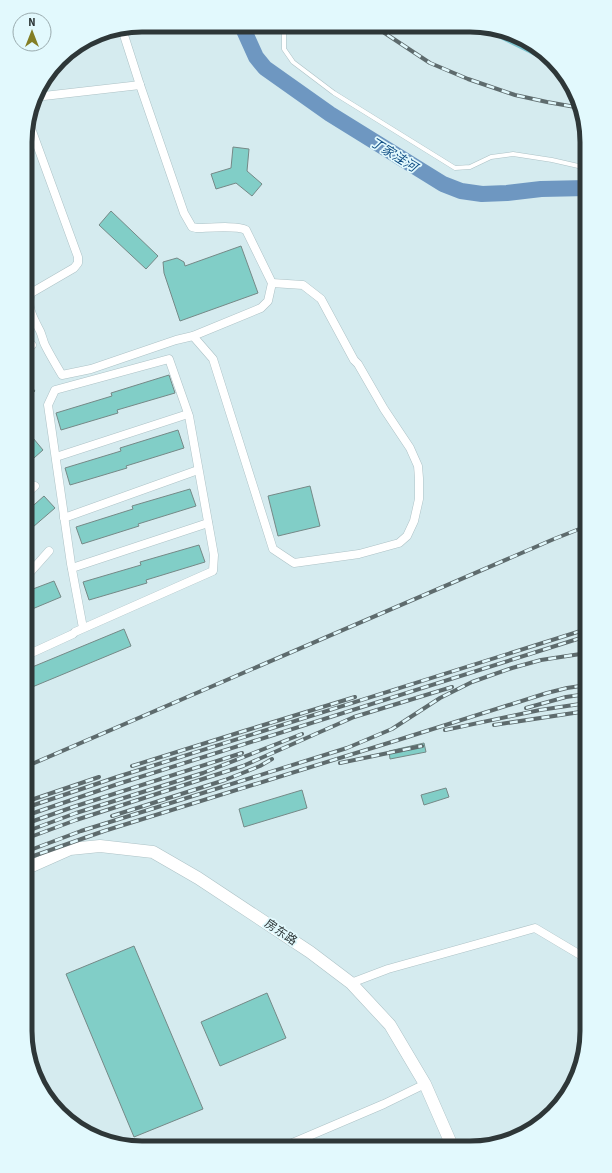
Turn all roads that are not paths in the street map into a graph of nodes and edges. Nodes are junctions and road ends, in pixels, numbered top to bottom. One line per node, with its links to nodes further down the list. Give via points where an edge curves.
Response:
1 (284, 32): 6 (lane, via 284,49 293,62 334,93 455,168 470,167 491,157 513,154)
2 (124, 34): 3 (street)
3 (140, 85): 4 (street); 7 (street, via 184,213 192,227 243,228 250,236)
4 (42, 96)
5 (33, 133): 8 (street, via 78,263 74,268)
6 (580, 166)
7 (272, 282): 10 (street, via 268,301 261,308); 10 (street, via 304,285 321,299 354,360 410,448 418,466 419,499 414,521 407,536 399,543 359,554 294,563 273,549 213,358)
8 (32, 292)
9 (32, 314): 10 (street, via 44,344 62,375 91,369)
10 (193, 336)
11 (188, 414): 12 (street); 12 (street, via 169,359 55,390 48,405); 13 (street)
12 (56, 457): 16 (street)
13 (198, 470): 16 (street); 17 (street)
14 (35, 486): 15 (street)
15 (32, 489)
16 (64, 518): 19 (street)
17 (208, 522): 19 (street); 21 (street, via 214,555 213,571)
18 (49, 551): 20 (street)
19 (72, 568): 21 (street)
20 (32, 571)
21 (83, 628): 22 (street)
22 (32, 653)
23 (32, 866): 25 (main road, 房东路, via 70,849 100,846 153,852 251,912)
24 (580, 955): 25 (street, via 534,928 388,969)
25 (351, 983): 26 (main road, 房东路, via 390,1025)
26 (425, 1084): 27 (street); 28 (main road, 房东路)
27 (297, 1141)
28 (450, 1141)

